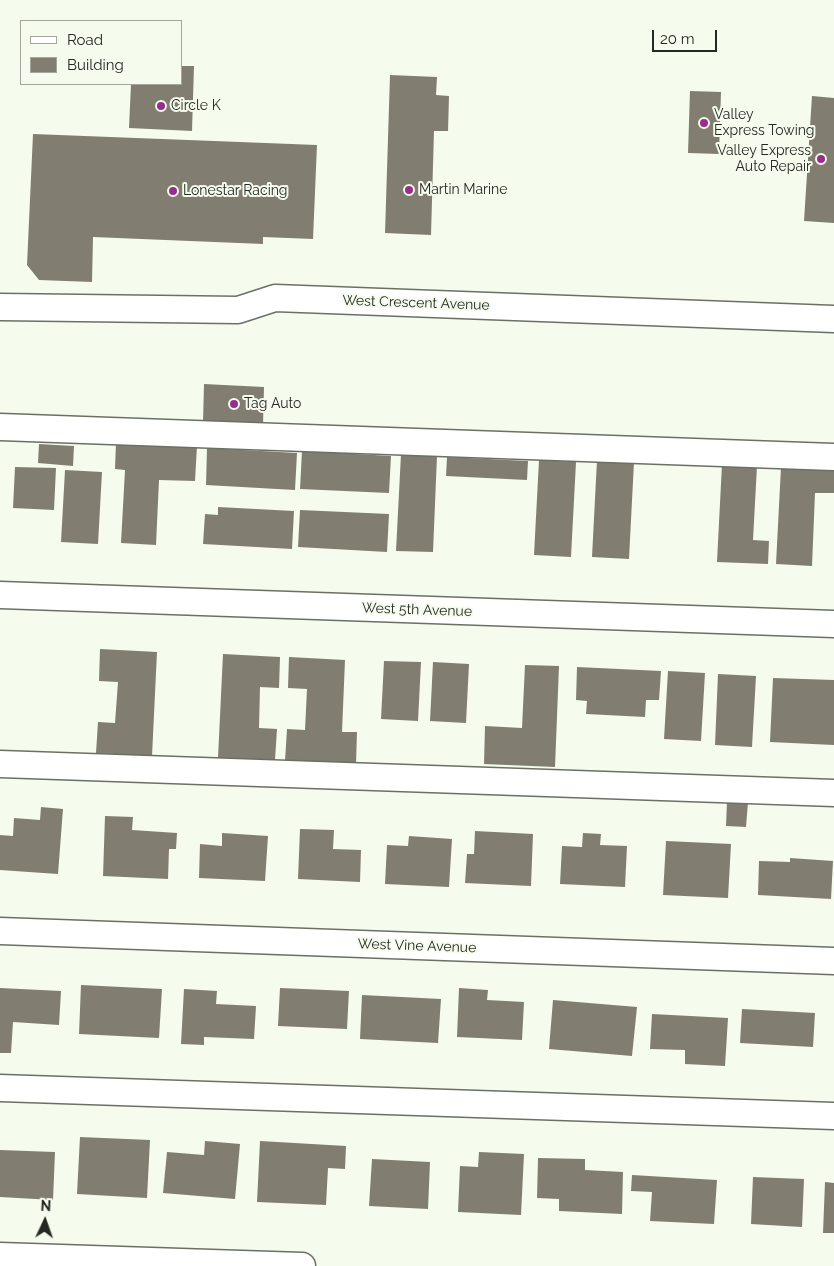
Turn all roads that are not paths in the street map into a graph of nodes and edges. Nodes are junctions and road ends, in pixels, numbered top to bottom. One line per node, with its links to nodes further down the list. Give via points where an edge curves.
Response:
1 (0, 307): 2 (street, West Crescent Avenue, via 238,310 275,298)
2 (834, 319)
3 (0, 427): 4 (street)
4 (834, 457)
5 (0, 595): 6 (street, West 5th Avenue)
6 (834, 624)
7 (0, 764): 8 (street)
8 (834, 792)
9 (0, 931): 10 (street, West Vine Avenue)
10 (834, 961)
11 (0, 1088): 12 (street)
12 (834, 1116)
13 (0, 1256): 14 (street)
14 (302, 1266)

